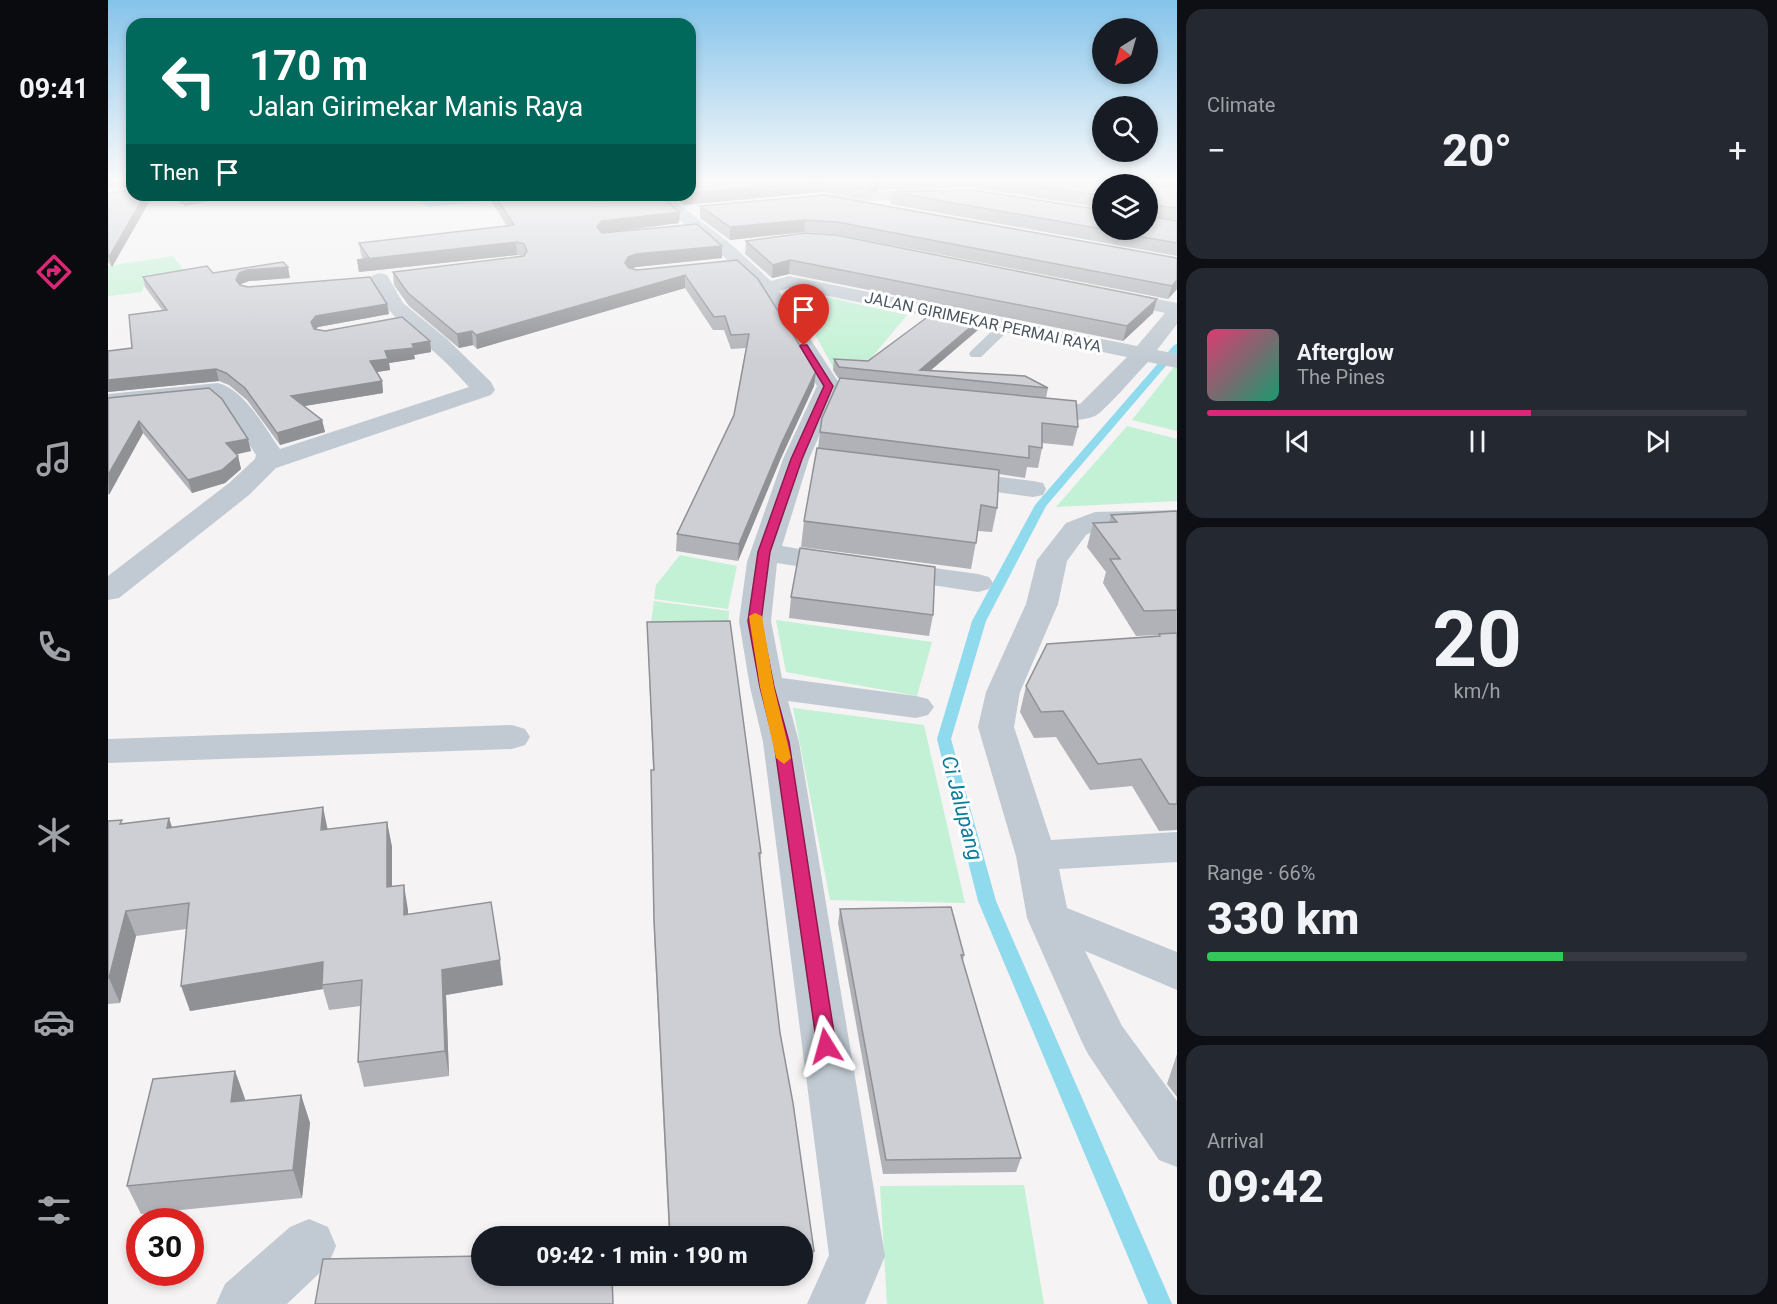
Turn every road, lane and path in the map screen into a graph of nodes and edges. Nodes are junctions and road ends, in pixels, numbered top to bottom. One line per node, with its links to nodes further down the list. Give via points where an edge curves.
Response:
1 (708, 240): 3 (street, via 723,257)
2 (730, 240): 3 (street)
3 (745, 255): 6 (street)
4 (403, 276): 5 (street)
5 (380, 279): 7 (street); 10 (street, via 383,291)
6 (776, 279): 12 (street, JALAN GIRIMEKAR PERMAI RAYA); 22 (street, via 840,387)
7 (358, 281)
8 (1097, 293): 9 (street)
9 (1177, 310): 14 (street)
10 (409, 319): 11 (street); 18 (street, via 483,390)
11 (385, 323)
12 (1004, 327): 13 (lane); 14 (street, JALAN GIRIMEKAR PERMAI RAYA)
13 (976, 354)
14 (1146, 355): 15 (street, JALAN GIRIMEKAR PERMAI RAYA); 17 (street, via 1088,410)
15 (1177, 361)
16 (108, 401): 18 (street, via 218,390 235,405 267,449)
17 (1008, 406)
18 (267, 462): 24 (street, via 239,489)
19 (926, 475): 20 (street)
20 (1033, 489)
21 (1177, 518): 26 (street, via 1095,520 1076,529 1052,560 1042,604)
22 (764, 552): 23 (street); 27 (street, via 755,621)
23 (978, 583)
24 (108, 591)
25 (1057, 651): 26 (street)
26 (1022, 652): 32 (street, via 1003,692 996,727)
27 (767, 687): 28 (street); 38 (street, via 781,742 857,1256)
28 (916, 707)
29 (512, 737): 30 (street)
30 (108, 751)
31 (1177, 847): 32 (street)
32 (1036, 856): 33 (street)
33 (1048, 918): 34 (street); 35 (street, via 1105,1040)
34 (1177, 972)
35 (1177, 1143)
36 (309, 1246): 37 (street)
37 (245, 1304)
38 (836, 1304)

